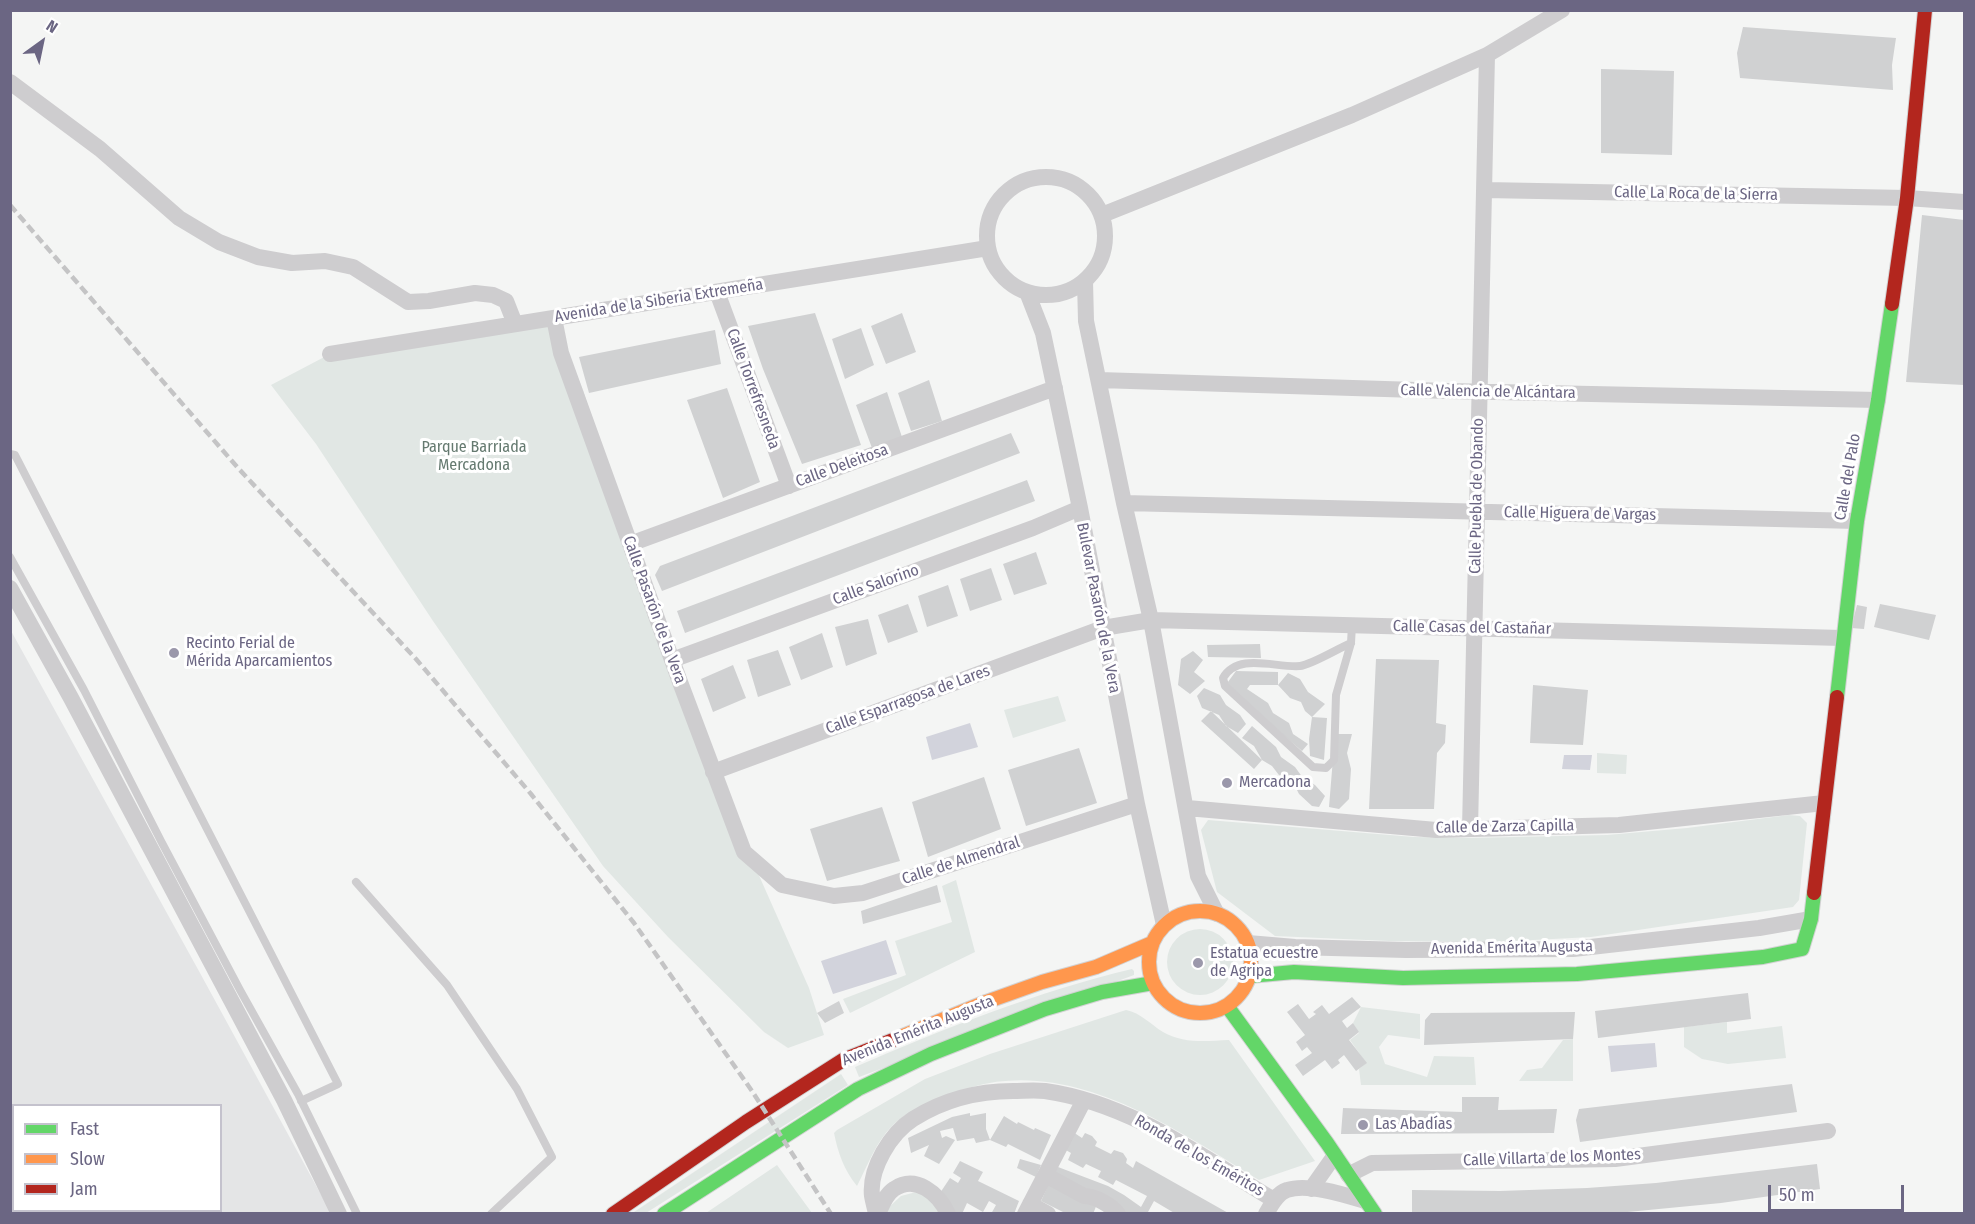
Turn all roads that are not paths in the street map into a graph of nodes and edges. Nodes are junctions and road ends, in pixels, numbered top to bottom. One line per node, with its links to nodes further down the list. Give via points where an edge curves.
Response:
1 (1562, 10): 3 (street)
2 (1925, 10): 6 (main road, Calle del Palo)
3 (1487, 55): 5 (street, Calle Puebla de Obando); 8 (street, via 1352,115)
4 (10, 82): 14 (street, via 100,149 179,218 219,242 258,257 292,263 325,261 353,267 408,302 475,293 493,295 506,301)
5 (1485, 190): 6 (street, Calle La Roca de la Sierra); 18 (street, Calle Puebla de Obando)
6 (1906, 198): 7 (street, Calle La Roca de la Sierra); 19 (main road, Calle del Palo)
7 (1965, 202)
8 (1102, 215): 9 (street, via 1091,198 1075,185 1055,178 1024,181 1007,192 994,208); 10 (street, via 1105,246 1098,266)
9 (988, 248): 11 (street, Avenida de la Siberia Extremeña); 12 (street, via 1009,283)
10 (1085, 281): 12 (street, via 1068,292 1047,296); 16 (street, via 1086,321)
11 (717, 292): 13 (street, Avenida de la Siberia Extremeña); 21 (street, Calle Torrefresneda)
12 (1027, 292): 17 (street, Bulevar Pasarón de la Vera, via 1043,333)
13 (554, 318): 14 (street, Avenida de la Siberia Extremeña); 26 (street, Calle Pasarón de la Vera, via 561,353)
14 (515, 324): 15 (street, Avenida de la Siberia Extremeña)
15 (330, 354)
16 (1099, 380): 18 (street, Calle Valencia de Alcántara); 22 (street)
17 (1055, 388): 21 (street, Calle Deleitosa); 23 (street, Bulevar Pasarón de la Vera)
18 (1479, 392): 19 (street, Calle Valencia de Alcántara); 24 (street, Calle Puebla de Obando)
19 (1878, 400): 25 (main road, Calle del Palo)
20 (10, 454): 53 (lane, via 15,455 338,1084)
21 (789, 486): 26 (street, Calle Deleitosa)
22 (1124, 504): 24 (street, Calle Higuera de Vargas); 29 (street)
23 (1080, 508): 31 (street, Bulevar Pasarón de la Vera); 35 (street, Calle Salorino)
24 (1477, 512): 25 (street, Calle Higuera de Vargas); 32 (street, Calle Puebla de Obando)
25 (1857, 521): 33 (main road, Calle del Palo)
26 (630, 544): 35 (street, Calle Pasarón de la Vera)
27 (10, 557): 53 (lane)
28 (10, 588): 62 (street, via 284,1100)
29 (1151, 620): 30 (street, Calle Casas del Castañar); 31 (street, Calle Casas del Castañar); 39 (street)
30 (1352, 625): 32 (street, Calle Casas del Castañar); 34 (lane)
31 (1103, 628): 36 (street, Calle Esparragosa de Lares); 38 (street, Bulevar Pasarón de la Vera)
32 (1474, 628): 33 (street, Calle Casas del Castañar); 40 (street, Calle Puebla de Obando)
33 (1842, 638): 37 (main road, Calle del Palo)
34 (1351, 643): 34 (lane, via 1302,666 1240,663 1228,668 1222,678 1225,686 1313,767 1326,768 1334,760 1336,695)
35 (672, 660): 36 (street, Calle Pasarón de la Vera)
36 (713, 772): 42 (street, Calle Pasarón de la Vera, via 744,852)
37 (1824, 803): 40 (street, Calle de Zarza Capilla, via 1619,825); 44 (main road, Calle del Palo)
38 (1137, 804): 42 (street, Calle de Almendral, via 863,893 834,896); 45 (street, Bulevar Pasarón de la Vera)
39 (1187, 808): 40 (street, Calle de Zarza Capilla); 43 (street, via 1198,876)
40 (1470, 830)
41 (356, 882): 64 (lane, via 447,985 517,1089 552,1157)
42 (782, 885)
43 (1217, 914): 45 (main road, via 1189,912); 47 (main road, via 1236,925)
44 (1811, 919): 47 (street, Avenida Emérita Augusta, via 1573,949 1384,949); 48 (main road, Calle del Palo)
45 (1164, 925): 46 (main road)
46 (1152, 943): 50 (main road, via 1149,963); 65 (main road, Avenida Emérita Augusta, via 1096,967 986,1002 843,1060)
47 (1248, 943): 49 (main road, via 1252,959)
48 (1802, 950): 49 (main road, Avenida Emérita Augusta, via 1577,974 1403,978 1294,972)
49 (1250, 976): 51 (main road, via 1245,988)
50 (1153, 983): 51 (main road, via 1161,996 1185,1012 1200,1014); 66 (main road, Avenida Emérita Augusta, via 1102,992 1045,1009 931,1054 858,1089)
51 (1227, 1006): 55 (main road)
52 (1084, 1100): 59 (street, Ronda de los Eméritos, via 1143,1121); 61 (street); 67 (street, Ronda de los Eméritos, via 1043,1091 992,1091 927,1110 904,1125 884,1149 872,1194)
53 (301, 1101): 63 (lane)
54 (1828, 1131): 56 (street, Calle Villarta de los Montes, via 1615,1159 1372,1163)
55 (1335, 1155): 56 (main road); 58 (street)
56 (1348, 1175): 60 (main road)
57 (1051, 1178): 70 (street)
58 (1311, 1189): 59 (street, Ronda de los Eméritos, via 1286,1190); 60 (street, Ronda de los Eméritos, via 1336,1192)
59 (1270, 1207)
60 (1370, 1207)
61 (1028, 1209): 69 (street)
62 (339, 1214)
63 (357, 1214)
64 (491, 1214)
65 (613, 1214)
66 (664, 1214)
67 (877, 1214): 68 (street, via 893,1189 908,1184 928,1188 942,1201)
68 (948, 1214)
69 (1048, 1214)
70 (1118, 1214)

